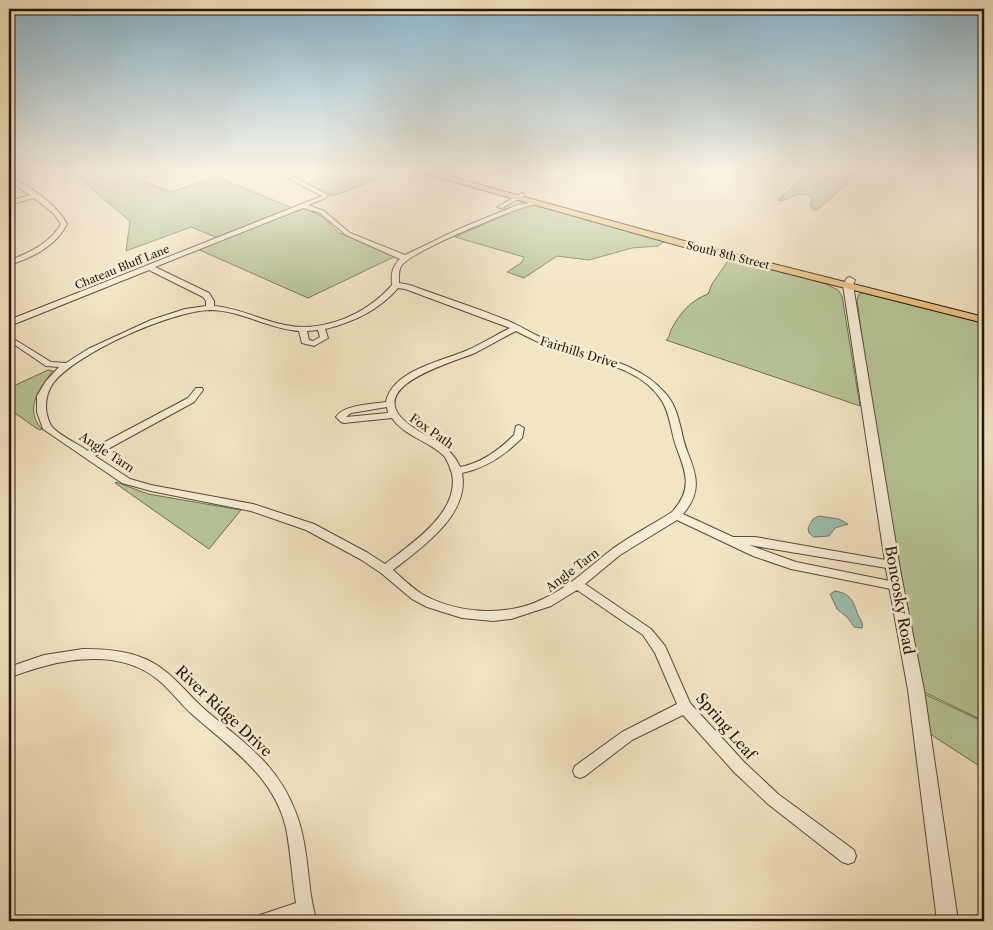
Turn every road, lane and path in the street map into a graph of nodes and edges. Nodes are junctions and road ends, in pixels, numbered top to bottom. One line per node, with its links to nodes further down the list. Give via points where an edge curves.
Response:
1 (57, 213): 10 (street, via 64,224 55,237)
2 (285, 213): 11 (street, Chateau Bluff Lane)
3 (324, 213): 9 (street, via 348,234)
4 (492, 213): 8 (street)
5 (499, 213): 8 (street)
6 (574, 213): 12 (main road, South 8th Street)
7 (585, 213): 12 (main road, South 8th Street)
8 (481, 221): 9 (street)
9 (405, 258): 13 (street, via 396,266)
10 (9, 263)
11 (149, 267): 14 (street, via 206,295); 17 (street, Chateau Bluff Lane)
12 (849, 283): 15 (main road, South 8th Street); 16 (main road, South 8th Street); 31 (street, Boncosky Road)
13 (396, 285): 18 (street, Angle Tarn, via 373,306); 19 (street, Fairhills Drive)
14 (210, 308): 20 (street, Angle Tarn, via 237,310 271,325); 22 (street, Angle Tarn, via 159,319)
15 (984, 314)
16 (984, 320)
17 (9, 323)
18 (321, 327): 20 (street, Angle Tarn); 20 (street, via 324,338 314,344 305,341)
19 (516, 328): 24 (street, via 474,350 411,376 398,388); 29 (street, Fairhills Drive, via 553,346 621,364 651,383 664,398 671,408 692,481 689,496)
20 (302, 329)
21 (9, 338): 22 (street, via 50,364)
22 (65, 365): 27 (street, Angle Tarn, via 44,391 41,412 48,429)
23 (199, 390): 27 (street, via 191,400)
24 (391, 404): 25 (street, Fox Path); 25 (street, via 349,411 341,416 344,420 352,420)
25 (394, 415): 28 (street, Fox Path, via 398,422 446,454)
26 (520, 428): 28 (street, via 519,436 492,458 470,469)
27 (88, 455): 32 (street, Angle Tarn, via 137,485 253,508 295,521 328,535)
28 (457, 471): 32 (street, via 458,488 452,507 415,547)
29 (676, 515): 30 (street); 33 (street, Angle Tarn, via 616,552)
30 (730, 539): 31 (street); 34 (street, via 757,553 795,566)
31 (893, 565): 34 (street, Boncosky Road)
32 (385, 570): 33 (street, Angle Tarn, via 403,587 431,604 478,615 529,610 547,603)
33 (576, 584): 36 (street, Spring Leaf, via 647,632 660,650)
34 (896, 586): 41 (street, Boncosky Road, via 916,690)
35 (9, 672): 39 (street, River Ridge Drive, via 43,660 89,654 136,661 171,682 198,712 251,755 283,799 299,858)
36 (686, 707): 37 (street, via 627,736); 38 (street, Spring Leaf, via 739,768 772,799)
37 (580, 771)
38 (848, 856)
39 (307, 915): 40 (street)
40 (266, 921)
41 (948, 921)

